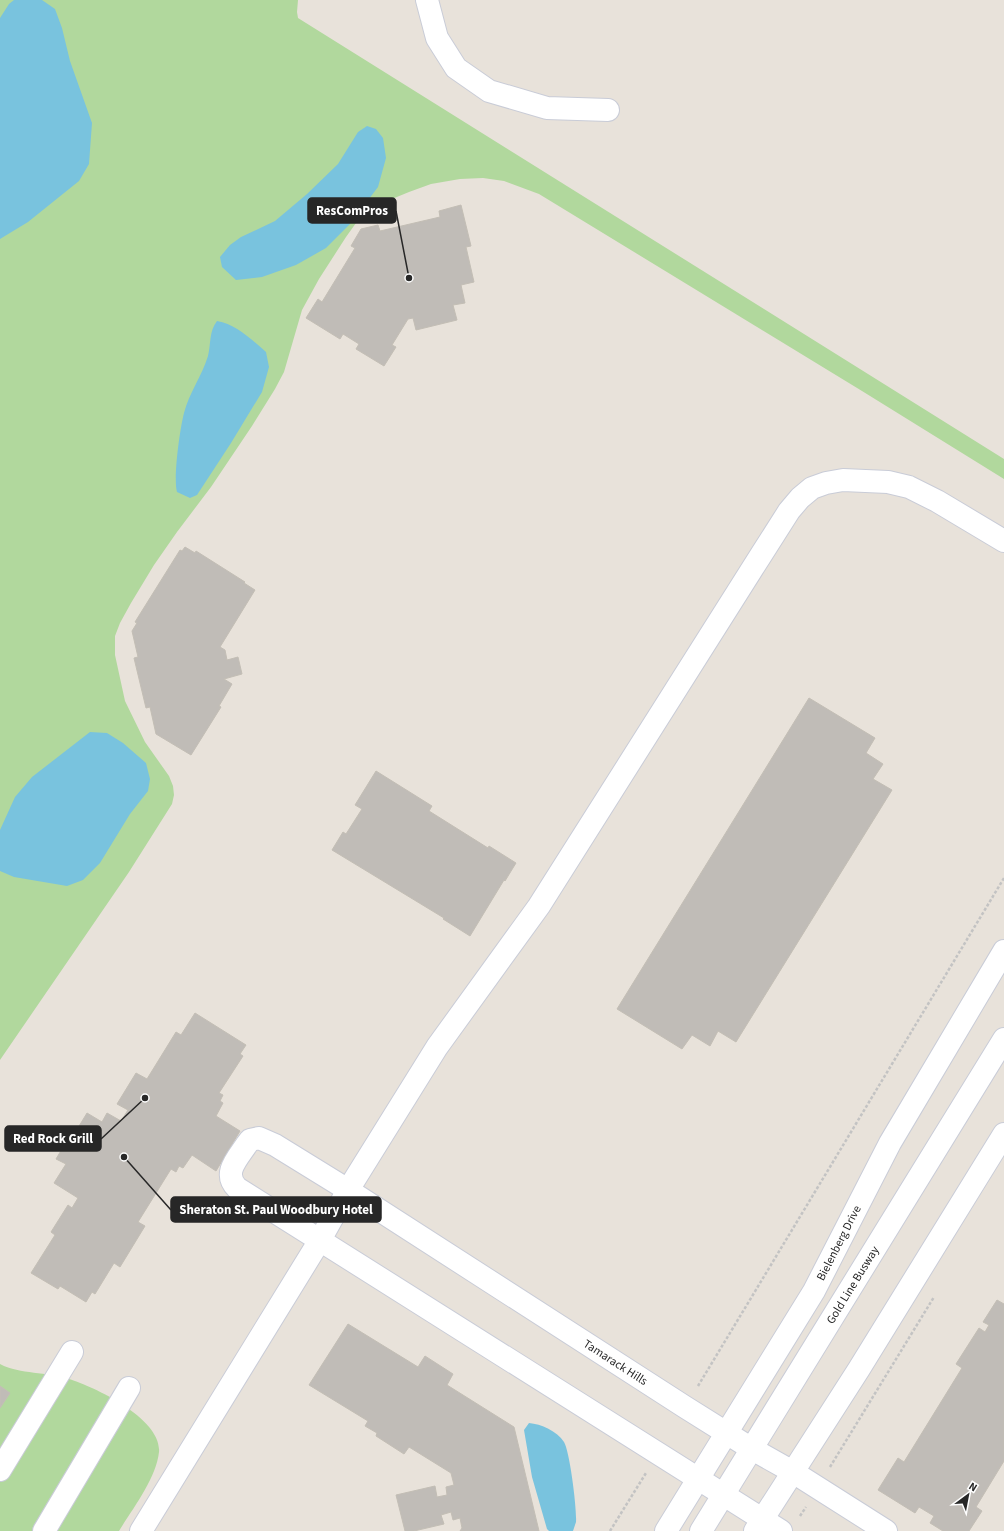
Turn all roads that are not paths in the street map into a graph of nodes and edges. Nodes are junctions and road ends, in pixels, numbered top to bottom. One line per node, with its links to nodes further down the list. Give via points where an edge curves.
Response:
1 (427, 0): 2 (street, via 437,38 456,68 489,91 547,108)
2 (608, 110)
3 (1004, 541): 7 (street, via 938,501 909,487 888,482 843,480 826,483 812,488 800,498 789,511 539,906 437,1047)
4 (1004, 951): 11 (street, Bielenberg Drive, via 890,1143 814,1291)
5 (1004, 1039): 12 (street, Gold Line Busway)
6 (1004, 1134): 14 (street)
7 (348, 1190): 8 (street); 8 (street, Tamarack Hills, via 276,1145 259,1138 250,1140 230,1170 232,1183 237,1188); 11 (street, Tamarack Hills)
8 (320, 1240): 15 (street); 20 (street)
9 (72, 1352): 13 (street)
10 (129, 1388): 19 (street)
11 (727, 1433): 12 (street, Tamarack Hills); 15 (street, Bielenberg Drive)
12 (752, 1449): 14 (street, Tamarack Hills); 16 (street, Gold Line Busway)
13 (0, 1470)
14 (794, 1472): 17 (street); 23 (street, Tamarack Hills)
15 (699, 1478): 16 (street); 21 (street, Bielenberg Drive)
16 (724, 1494): 17 (street); 22 (street, Gold Line Busway)
17 (759, 1525): 18 (street)
18 (790, 1525)
19 (44, 1531)
20 (140, 1531)
21 (666, 1531)
22 (701, 1531)
23 (886, 1531)

